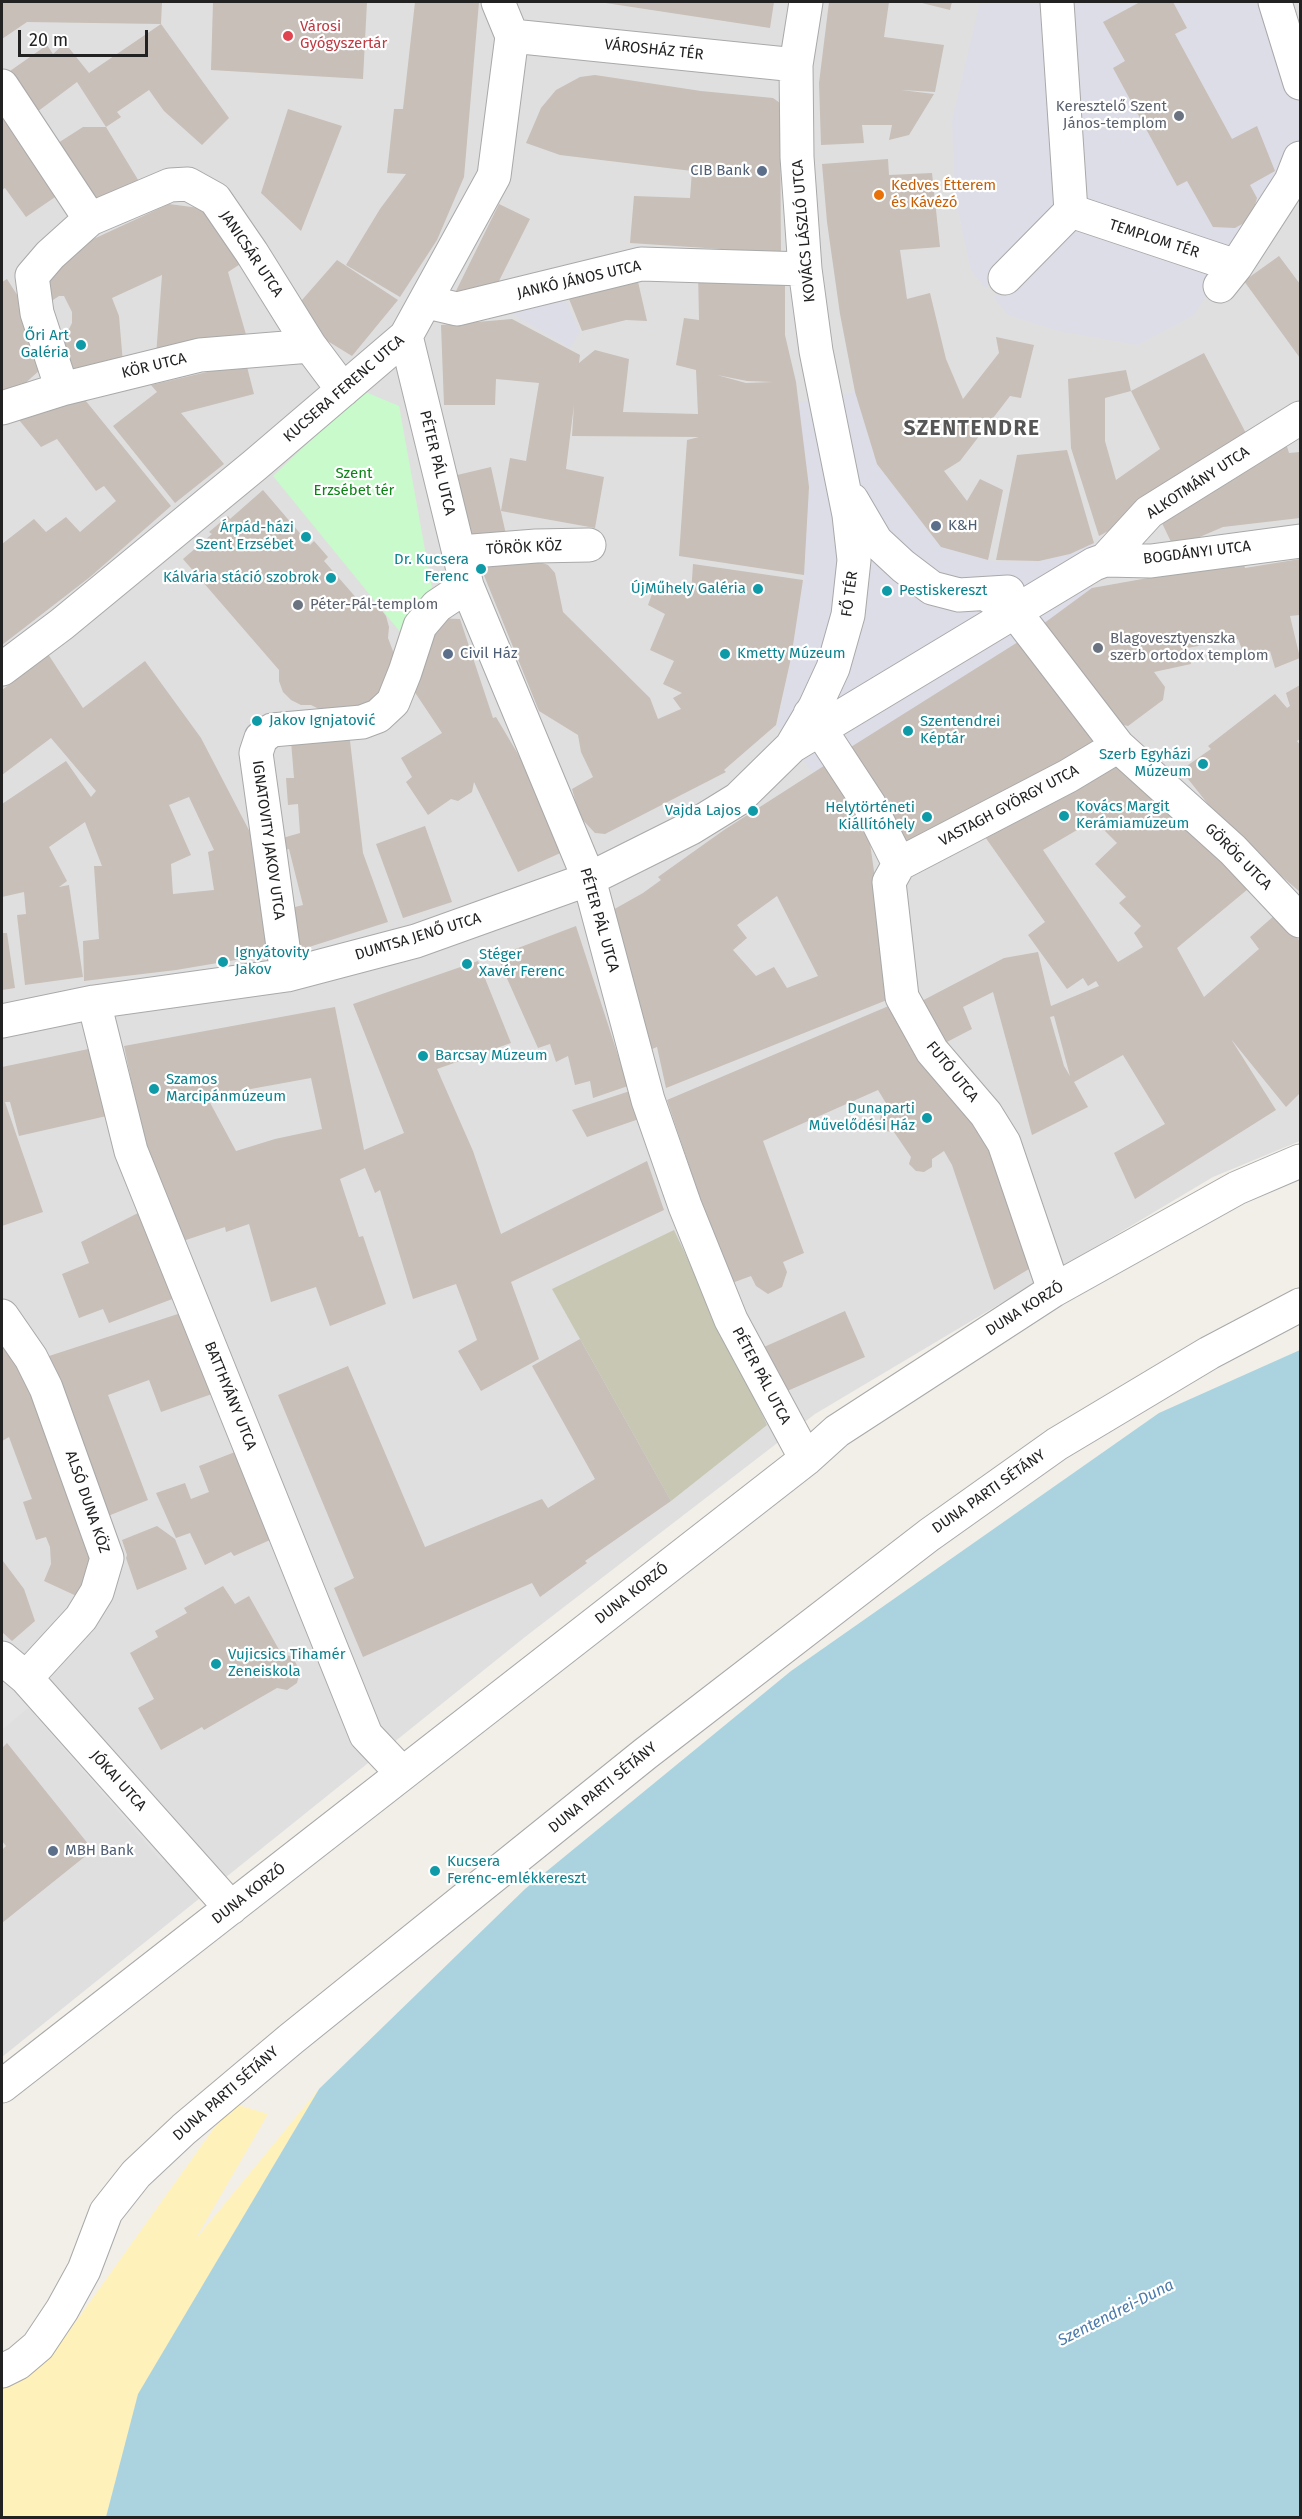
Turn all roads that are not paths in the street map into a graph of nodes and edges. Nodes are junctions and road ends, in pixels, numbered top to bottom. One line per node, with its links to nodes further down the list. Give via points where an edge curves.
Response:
1 (498, 2): 5 (street, KUCSERA FERENC UTCA)
2 (806, 2): 6 (street, KOVÁCS LÁSZLÓ UTCA)
3 (1057, 2): 10 (street)
4 (1275, 2): 7 (street)
5 (512, 36): 6 (street, VÁROSHÁZ TÉR); 14 (street, KUCSERA FERENC UTCA, via 494,176)
6 (796, 65): 12 (street, KOVÁCS LÁSZLÓ UTCA, via 796,157)
7 (1300, 83)
8 (2, 86): 11 (street)
9 (1300, 158): 10 (street, TEMPLOM TÉR, via 1291,181 1228,276)
10 (1071, 211): 13 (street)
11 (90, 219): 16 (street, JANICSÁR UTCA, via 170,185 188,184 215,199); 17 (street, JANICSÁR UTCA, via 32,276 37,313)
12 (805, 268): 14 (street, JANKÓ JÁNOS UTCA, via 641,264 457,309); 19 (street, KOVÁCS LÁSZLÓ UTCA)
13 (1005, 278)
14 (427, 302): 15 (street, KUCSERA FERENC UTCA)
15 (406, 336): 18 (street, KUCSERA FERENC UTCA); 25 (street, PÉTER PÁL UTCA)
16 (310, 346): 17 (street, KÖR UTCA, via 200,355); 18 (street, JANICSÁR UTCA)
17 (62, 389): 20 (street, KÖR UTCA)
18 (343, 390): 31 (street, KUCSERA FERENC UTCA, via 62,624)
19 (826, 397): 22 (street, FŐ TÉR)
20 (2, 408)
21 (1300, 418): 26 (street, ALKOTMÁNY UTCA, via 1149,512)
22 (838, 468): 29 (street, FŐ TÉR, via 876,541 903,566 932,588 959,595); 32 (street, FŐ TÉR, via 854,560 848,615)
23 (1300, 541): 26 (street, BOGDÁNYI UTCA, via 1151,561)
24 (589, 545): 25 (street, TÖRÖK KÖZ)
25 (459, 552): 28 (street, PÉTER PÁL UTCA)
26 (1100, 562): 27 (street, FŐ TÉR)
27 (1067, 581): 29 (street, FŐ TÉR); 30 (street, FŐ TÉR)
28 (467, 586): 36 (street, PÉTER PÁL UTCA); 38 (street, IGNATOVITY JAKOV UTCA, via 437,606 420,626 393,702 378,716 362,722 272,730 261,738 256,753)
29 (987, 595): 30 (street)
30 (1023, 622): 32 (street, FŐ TÉR); 34 (street, GÖRÖG UTCA)
31 (2, 669)
32 (815, 722): 33 (street, FŐ TÉR); 35 (street, via 869,804)
33 (792, 746): 36 (street, DUMTSA JENŐ UTCA, via 738,799 691,828)
34 (1118, 746): 35 (street, VASTAGH GYÖRGY UTCA); 37 (street, GÖRÖG UTCA, via 1233,850)
35 (899, 864): 42 (street, FUTÓ UTCA, via 889,882 902,997 932,1051 986,1114 1004,1143)
36 (589, 879): 38 (street, DUMTSA JENŐ UTCA, via 417,941); 45 (street, PÉTER PÁL UTCA, via 648,1100 685,1206 731,1320)
37 (1300, 921)
38 (287, 975): 39 (street, DUMTSA JENŐ UTCA)
39 (94, 1002): 40 (street, DUMTSA JENŐ UTCA); 47 (street, BATTHYÁNY UTCA, via 135,1162 366,1735)
40 (2, 1021)
41 (1300, 1161): 42 (street, DUNA KORZÓ, via 1237,1188)
42 (1054, 1290): 45 (street, DUNA KORZÓ, via 837,1431)
43 (1300, 1305): 50 (street, DUNA PARTI SÉTÁNY, via 1209,1353 1057,1444 929,1535 645,1754 291,2039 136,2174 106,2212 84,2270 38,2346)
44 (2, 1317): 46 (street, ALSÓ DUNA KÖZ, via 32,1358 46,1388 107,1558 97,1592 81,1618)
45 (806, 1459): 47 (street, DUNA KORZÓ)
46 (14, 1668): 48 (street, JÓKAI UTCA)
47 (402, 1773): 48 (street, DUNA KORZÓ)
48 (231, 1908): 49 (street, DUNA KORZÓ)
49 (2, 2086)
50 (2, 2371)

